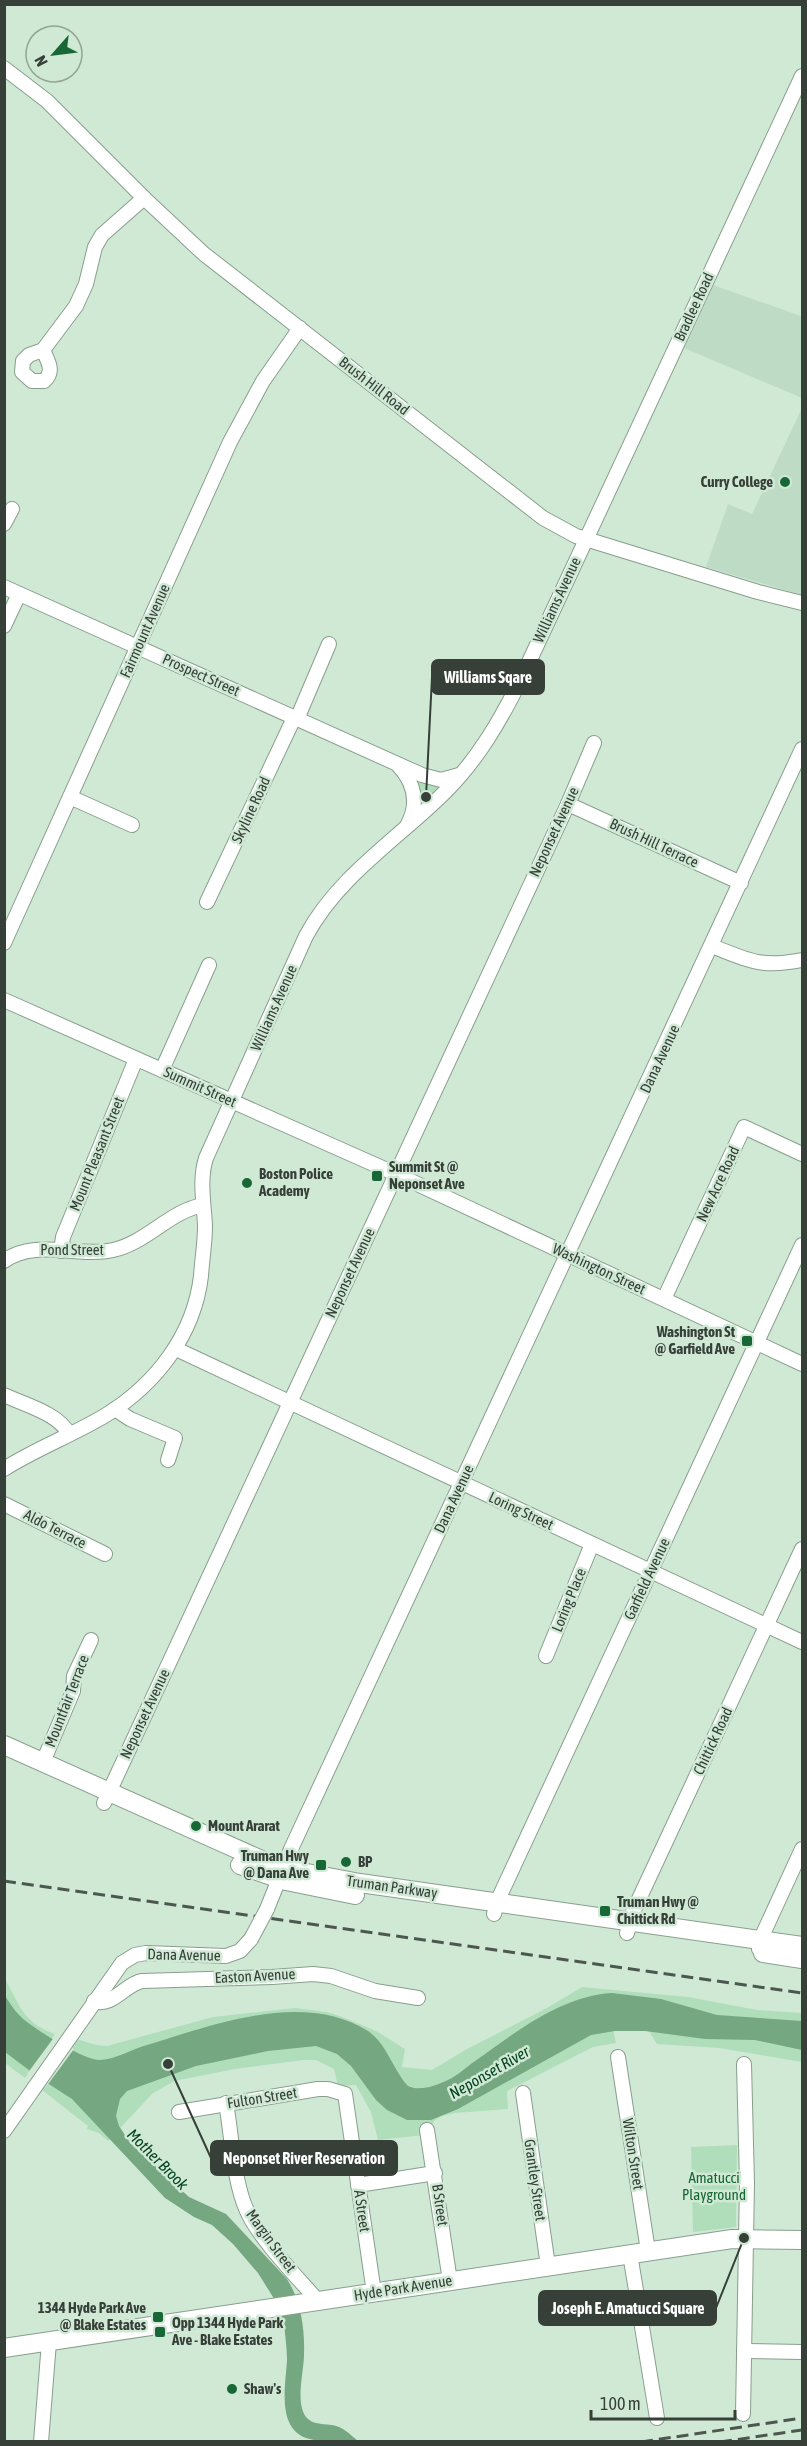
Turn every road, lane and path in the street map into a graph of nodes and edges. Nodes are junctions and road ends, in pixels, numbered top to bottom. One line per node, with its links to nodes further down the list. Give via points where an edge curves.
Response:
1 (4, 68): 3 (street, Brush Hill Road, via 47,101)
2 (802, 75): 8 (street, Bradlee Road)
3 (144, 198): 4 (street, Brush Hill Road, via 204,254); 5 (street, via 100,239 79,300)
4 (300, 328): 8 (street, Brush Hill Road, via 535,513); 14 (street, Fairmount Avenue, via 233,435)
5 (43, 350)
6 (12, 509): 7 (street)
7 (4, 524)
8 (586, 539): 11 (street, Brush Hill Road); 19 (street, Williams Avenue, via 506,709)
9 (4, 587): 10 (street, Prospect Street)
10 (19, 594): 12 (street); 14 (street, Prospect Street)
11 (802, 603)
12 (4, 626)
13 (329, 644): 15 (street, Skyline Road)
14 (138, 647): 15 (street, Prospect Street); 20 (street, Fairmount Avenue)
15 (296, 718): 18 (street, Prospect Street); 25 (street, Skyline Road)
16 (594, 743): 21 (street, Neponset Avenue)
17 (802, 749): 24 (street, Dana Avenue)
18 (396, 764): 19 (street, Prospect Street, via 435,779); 23 (street, via 408,779 414,798 414,811)
19 (462, 774): 23 (street, Williams Avenue)
20 (70, 797): 22 (street); 26 (street, Fairmount Avenue)
21 (568, 804): 24 (street, Brush Hill Terrace); 35 (street, Neponset Avenue)
22 (132, 825)
23 (406, 828): 33 (street, Williams Avenue, via 344,884 315,921)
24 (741, 883): 27 (street, Dana Avenue)
25 (207, 902)
26 (4, 942)
27 (712, 946): 28 (street, via 758,963); 39 (street, Dana Avenue)
28 (802, 960)
29 (209, 965): 32 (street)
30 (4, 1000): 31 (street, Summit Street)
31 (136, 1059): 32 (street, Summit Street); 38 (street, Mount Pleasant Street, via 63,1237)
32 (162, 1070): 33 (street, Summit Street)
33 (232, 1101): 35 (street, Summit Street); 36 (street, Williams Avenue, via 208,1149)
34 (802, 1154): 41 (street, New Acre Road, via 744,1127)
35 (396, 1174): 39 (street, Washington Street); 46 (street, Neponset Avenue)
36 (204, 1205): 38 (street, Pond Street, via 116,1250); 43 (street, Williams Avenue, via 199,1290)
37 (802, 1245): 42 (street, Garfield Avenue)
38 (61, 1251): 40 (street, Pond Street, via 25,1251)
39 (569, 1255): 41 (street, Washington Street); 51 (street, Dana Avenue)
40 (4, 1261)
41 (664, 1299): 42 (street, Washington Street)
42 (757, 1343): 44 (street, Washington Street); 56 (street, Garfield Avenue)
43 (176, 1349): 46 (street, Loring Street); 47 (street, Williams Avenue)
44 (802, 1364)
45 (4, 1395): 48 (street, via 56,1419)
46 (289, 1403): 51 (street, Loring Street); 64 (street, Neponset Avenue)
47 (115, 1409): 48 (street, Williams Avenue); 49 (street, via 175,1438)
48 (69, 1434): 50 (street, Williams Avenue)
49 (168, 1460)
50 (4, 1468)
51 (461, 1483): 53 (street, Loring Street); 66 (street, Dana Avenue)
52 (4, 1504): 55 (street, Aldo Terrace)
53 (592, 1544): 56 (street, Loring Street); 60 (street, Loring Place)
54 (802, 1550): 57 (street, Chittick Road)
55 (105, 1554)
56 (651, 1571): 57 (street, Loring Street); 67 (street, Garfield Avenue)
57 (767, 1625): 59 (street, Loring Street); 68 (street, Chittick Road)
58 (91, 1640): 63 (street, Mountfair Terrace)
59 (802, 1642)
60 (546, 1656)
61 (4, 1745): 63 (main road, Truman Parkway)
62 (4, 1759): 64 (main road, Truman Parkway)
63 (43, 1762): 64 (main road, Truman Parkway)
64 (106, 1797): 66 (main road, Truman Parkway, via 199,1847)
65 (802, 1850): 69 (street)
66 (280, 1873): 67 (main road, Truman Parkway); 73 (street, Dana Avenue, bridge, via 267,1909 240,1951 226,1956 135,1955 118,1966)
67 (495, 1908): 68 (main road, Truman Parkway)
68 (628, 1927): 69 (main road, Truman Parkway)
69 (760, 1946): 70 (main road, Truman Parkway); 71 (main road, Truman Parkway)
70 (802, 1946)
71 (802, 1959)
72 (418, 1998): 73 (street, Easton Avenue, via 313,1974 142,1981 108,2001)
73 (94, 2001): 80 (street, Dana Avenue)
74 (618, 2057): 86 (street, Wilton Street)
75 (744, 2064): 84 (street)
76 (345, 2094): 78 (street, Fulton Street, via 318,2089); 83 (street, A Street)
77 (523, 2094): 88 (street, Grantley Street)
78 (226, 2103): 79 (street, Fulton Street); 91 (street, Margin Street, via 247,2212)
79 (179, 2112)
80 (6, 2127)
81 (427, 2130): 82 (street, B Street)
82 (435, 2173): 83 (street); 89 (street, B Street)
83 (358, 2185): 90 (street, A Street)
84 (745, 2238): 85 (main road, Hyde Park Avenue); 86 (main road, Hyde Park Avenue); 94 (street)
85 (802, 2240)
86 (648, 2251): 87 (main road, Hyde Park Avenue)
87 (630, 2254): 88 (main road, Hyde Park Avenue); 97 (street)
88 (548, 2266): 89 (main road, Hyde Park Avenue)
89 (450, 2281): 90 (main road, Hyde Park Avenue)
90 (374, 2293): 91 (main road, Hyde Park Avenue)
91 (311, 2302): 92 (main road, Hyde Park Avenue)
92 (49, 2342): 93 (main road, Hyde Park Avenue); 98 (street)
93 (4, 2348)
94 (744, 2351): 95 (street); 96 (street)
95 (802, 2352)
96 (743, 2414)
97 (657, 2418)
98 (41, 2442)

